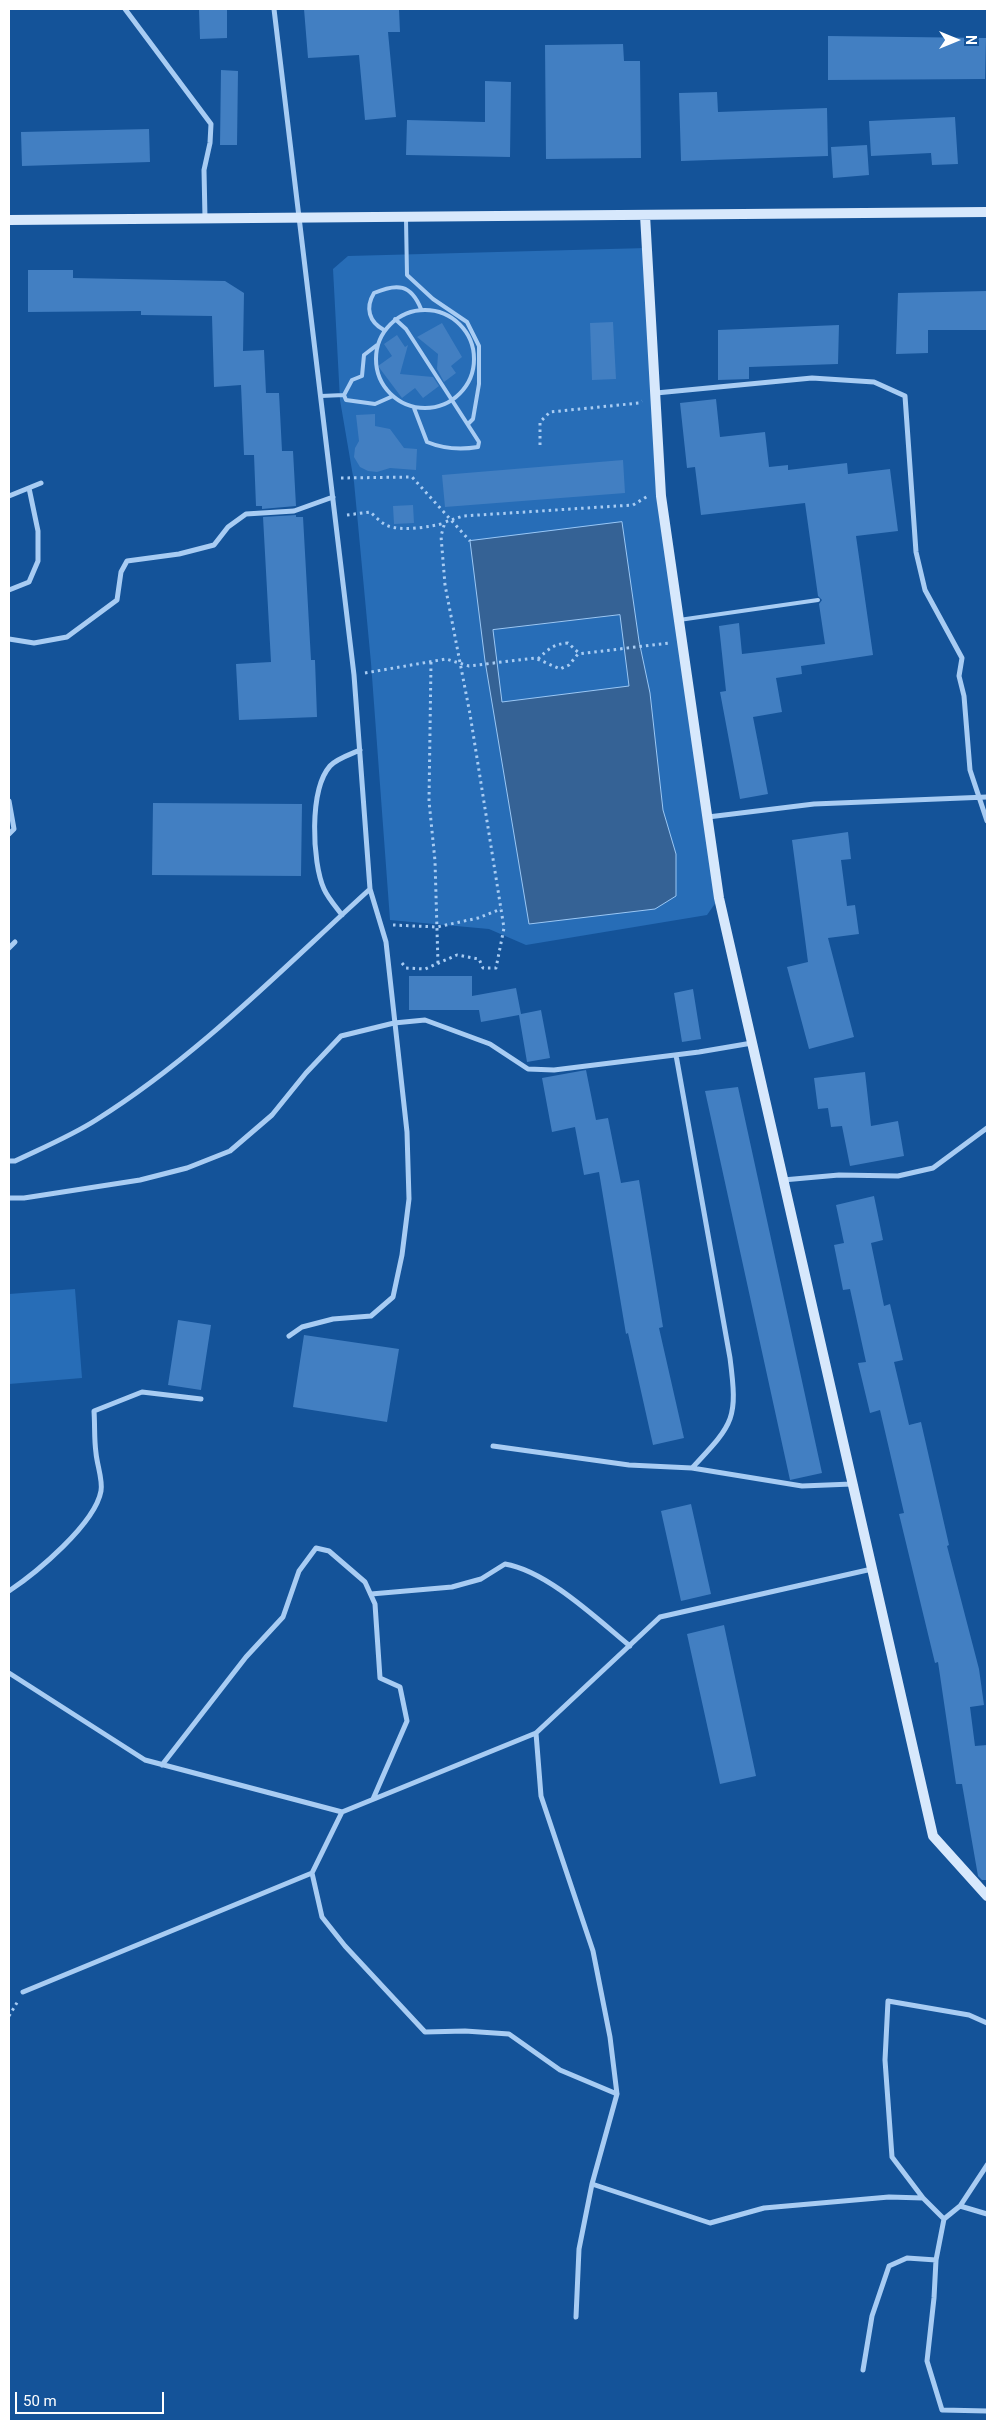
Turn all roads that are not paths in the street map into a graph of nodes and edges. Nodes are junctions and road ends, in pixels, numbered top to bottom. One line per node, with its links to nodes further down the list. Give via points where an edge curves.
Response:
1 (125, 9): 7 (street, via 210,124 210,144 204,170)
2 (274, 9): 6 (street)
3 (987, 212): 4 (street)
4 (645, 215): 5 (street); 13 (street)
5 (406, 216): 6 (street); 19 (lane, via 407,275 433,299 467,322 479,346 481,360 475,408 473,419)
6 (301, 217): 7 (street); 15 (street)
7 (205, 218): 8 (street)
8 (9, 220)
9 (421, 309): 10 (lane); 11 (lane, via 408,290 396,286 374,293 369,302 370,316 375,325); 17 (lane, via 440,311 454,318 473,344 475,362 471,378)
10 (395, 319): 11 (lane); 17 (lane, via 406,330)
11 (384, 330): 12 (lane)
12 (377, 344): 14 (lane, via 364,355 362,376 352,380); 16 (lane, via 378,376)
13 (656, 393): 26 (street, via 661,488); 30 (street, via 812,378 874,382 905,396 916,552 925,590 962,658 959,676 964,696 970,770)
14 (344, 395): 15 (lane); 16 (lane, via 346,400 375,404)
15 (321, 396): 23 (street)
16 (393, 396): 18 (lane)
17 (452, 400): 18 (lane, via 431,408); 19 (lane)
18 (414, 408): 19 (lane, via 427,442 441,447 478,447 479,442)
19 (468, 424)
20 (41, 483): 21 (street)
21 (29, 488): 22 (street); 24 (street, via 38,531 38,561 29,582)
22 (9, 496)
23 (333, 497): 27 (street, via 294,511 246,514 228,527 214,545 179,554 127,561 120,572 116,600 67,638 34,643); 28 (street)
24 (9, 590)
25 (818, 600): 26 (lane)
26 (679, 620): 32 (street)
27 (9, 639)
28 (360, 750): 35 (street); 36 (street, via 330,765 319,785 315,806 315,835 324,889)
29 (987, 796): 30 (street)
30 (981, 797): 32 (street, via 814,804); 33 (street)
31 (9, 801): 34 (street, via 14,829)
32 (707, 817): 40 (street, via 719,898)
33 (987, 821)
34 (9, 834)
35 (370, 889): 36 (street); 39 (street, via 386,942)
36 (342, 914): 43 (street, via 202,1042 155,1079 95,1121 15,1161)
37 (15, 942): 38 (street)
38 (9, 948)
39 (394, 1024): 41 (street, via 425,1020 490,1044 528,1068 554,1070); 45 (street, via 341,1036 272,1115 230,1151 187,1168 140,1180); 46 (street, via 407,1132 409,1199 393,1297 371,1316 333,1319 302,1327)
40 (752, 1043): 41 (street); 44 (street)
41 (676, 1055): 49 (street, via 735,1397 731,1422)
42 (987, 1128): 44 (street, via 933,1168 898,1176 839,1175)
43 (9, 1161)
44 (783, 1180): 50 (street)
45 (9, 1198)
46 (289, 1336)
47 (201, 1399): 52 (street, via 142,1392 94,1411 95,1452 101,1490 94,1508 65,1545)
48 (493, 1446): 49 (street, via 629,1465)
49 (692, 1468): 50 (street, via 802,1486)
50 (852, 1484): 51 (street)
51 (872, 1569): 54 (street, via 660,1617); 61 (street, via 933,1836)
52 (9, 1591)
53 (371, 1594): 54 (street, via 452,1587 481,1579 505,1564 519,1566 567,1594); 57 (street, via 366,1582 329,1551 316,1548 299,1571 283,1617 246,1657); 58 (street, via 375,1604 380,1678 400,1687 408,1721)
54 (630, 1646): 56 (street)
55 (9, 1674): 57 (street, via 145,1760)
56 (536, 1733): 58 (street); 64 (street, via 541,1796 592,1951 610,2037)
57 (162, 1765): 59 (street)
58 (373, 1799): 59 (street)
59 (342, 1812): 60 (street)
60 (312, 1872): 62 (street); 64 (street, via 322,1917 425,2032 509,2034 560,2070)
61 (987, 1896)
62 (23, 1992)
63 (987, 2023): 67 (street, via 968,2015 888,2002 885,2060 892,2157)
64 (617, 2094): 66 (street)
65 (987, 2165): 68 (street)
66 (592, 2184): 67 (street, via 710,2223 764,2208 889,2197); 72 (street, via 579,2248)
67 (924, 2198): 70 (street)
68 (960, 2206): 69 (street); 70 (street)
69 (987, 2214)
70 (944, 2219): 71 (street)
71 (936, 2260): 73 (street, via 907,2258 889,2266 872,2316); 74 (street, via 927,2361 942,2410)
72 (576, 2317)
73 (863, 2370)
74 (987, 2411)

